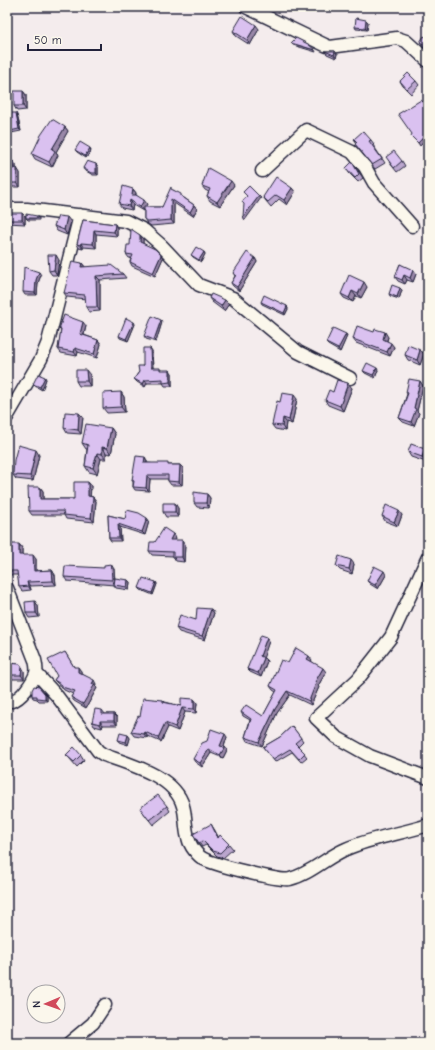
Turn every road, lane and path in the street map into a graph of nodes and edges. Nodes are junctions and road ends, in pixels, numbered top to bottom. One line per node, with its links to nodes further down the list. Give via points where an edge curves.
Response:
1 (246, 7): 2 (street, via 330,47 397,38 406,41)
2 (428, 61)
3 (262, 171): 6 (street, via 306,130 352,152 374,183)
4 (7, 209): 5 (street, via 27,208)
5 (80, 215): 7 (street, via 126,221 144,230 199,285 233,298 298,352); 8 (street, via 48,342 41,359)
6 (412, 226)
7 (350, 378)
8 (7, 417)
9 (428, 557): 13 (street, via 391,637 358,679 316,718 336,737 370,756)
10 (7, 588): 11 (street, via 35,660)
11 (36, 673): 12 (street, via 22,696 12,701); 14 (street, via 58,696 98,751 154,775 178,794 183,805 191,846 202,858 279,880 290,879 371,839 408,832)
12 (7, 700)
13 (428, 778)
14 (428, 825)
15 (105, 1005): 16 (street, via 93,1023)
16 (69, 1043)

